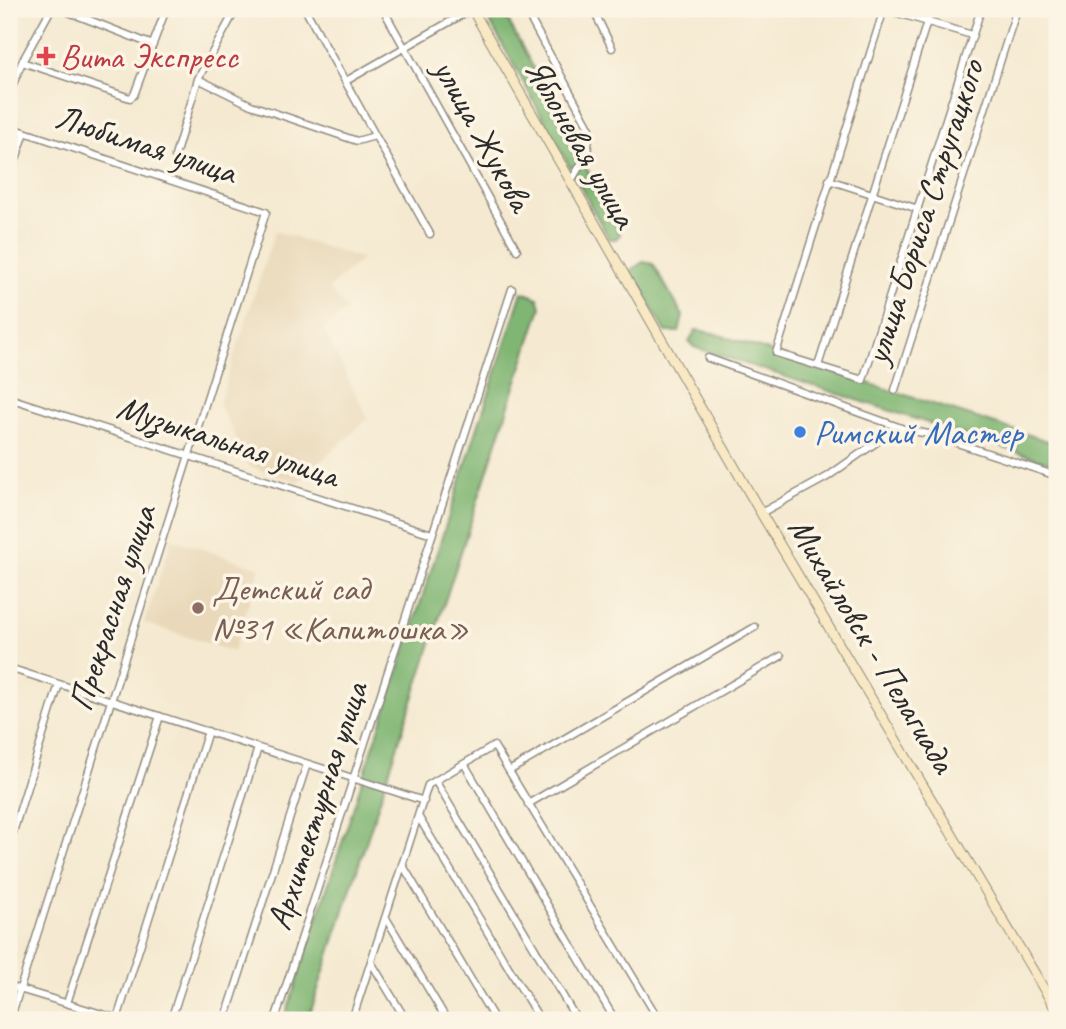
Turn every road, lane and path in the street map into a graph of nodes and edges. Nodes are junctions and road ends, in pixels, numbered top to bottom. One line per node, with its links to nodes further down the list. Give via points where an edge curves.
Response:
1 (51, 9): 19 (street)
2 (61, 9): 16 (street)
3 (166, 9): 16 (street)
4 (236, 9): 20 (street)
5 (305, 9): 21 (street)
6 (383, 9): 17 (street, улица Жукова)
7 (472, 9): 17 (street); 29 (street, Яблоневая улица)
8 (525, 9): 29 (street, via 590,128 587,154)
9 (593, 9): 18 (street)
10 (884, 9): 14 (street); 28 (street)
11 (930, 9): 14 (street)
12 (981, 9): 15 (street)
13 (1017, 9): 39 (street, улица Бориса Стругацкого)
14 (927, 21): 15 (street); 30 (street)
15 (972, 35): 31 (street)
16 (153, 45): 19 (street, via 134,95 127,98)
17 (404, 47): 21 (street); 34 (street, улица Жукова)
18 (612, 48)
19 (22, 62): 22 (street)
20 (198, 79): 25 (street, via 251,105 357,141); 26 (street)
21 (346, 81): 25 (street)
22 (9, 94)
23 (9, 127): 24 (street, Любимая улица)
24 (25, 132): 27 (street); 32 (street, Любимая улица)
25 (375, 136): 33 (street)
26 (174, 156)
27 (9, 180)
28 (829, 180): 30 (street); 38 (street, via 776,353)
29 (570, 181): 36 (street, Яблоневая улица)
30 (872, 194): 31 (street); 38 (street)
31 (918, 208): 38 (street, via 863,380)
32 (266, 212): 42 (street, Прекрасная улица)
33 (430, 234)
34 (517, 250)
35 (512, 289): 45 (street, Архитектурная улица)
36 (642, 306): 44 (street, Михайловск - Пелагиада)
37 (708, 358): 41 (street)
38 (818, 366)
39 (895, 390)
40 (9, 398): 42 (street, Музыкальная улица)
41 (904, 429): 43 (street); 44 (street)
42 (188, 455): 45 (street, Музыкальная улица); 50 (street, Прекрасная улица)
43 (1057, 476)
44 (761, 513): 69 (street, Михайловск - Пелагиада)
45 (432, 534): 57 (street, Архитектурная улица)
46 (755, 627): 56 (street)
47 (781, 656): 60 (street)
48 (9, 670): 49 (street)
49 (59, 684): 50 (street); 62 (street)
50 (110, 700): 51 (street); 67 (street, Прекрасная улица)
51 (160, 716): 52 (street); 68 (street)
52 (208, 732): 53 (street); 70 (street)
53 (258, 748): 54 (street); 73 (street)
54 (307, 764): 57 (street); 74 (street)
55 (465, 765): 56 (street, via 494,746); 58 (street); 81 (street)
56 (509, 771): 60 (street)
57 (354, 779): 59 (street); 75 (street, Архитектурная улица)
58 (436, 782): 59 (street, via 428,785); 80 (street)
59 (424, 801): 61 (street)
60 (528, 804): 82 (street)
61 (418, 816): 63 (street); 79 (street)
62 (9, 845)
63 (402, 864): 64 (street); 78 (street)
64 (386, 918): 65 (street); 77 (street)
65 (371, 961): 71 (street); 76 (street)
66 (9, 986): 67 (street)
67 (20, 989): 68 (street); 72 (street, Прекрасная улица)
68 (67, 1003): 70 (street)
69 (1057, 1011)
70 (120, 1019)
71 (353, 1019)
72 (9, 1020)
73 (171, 1020)
74 (225, 1020)
75 (275, 1020)
76 (406, 1020)
77 (447, 1020)
78 (495, 1020)
79 (540, 1020)
80 (577, 1020)
81 (615, 1020)
82 (659, 1020)

